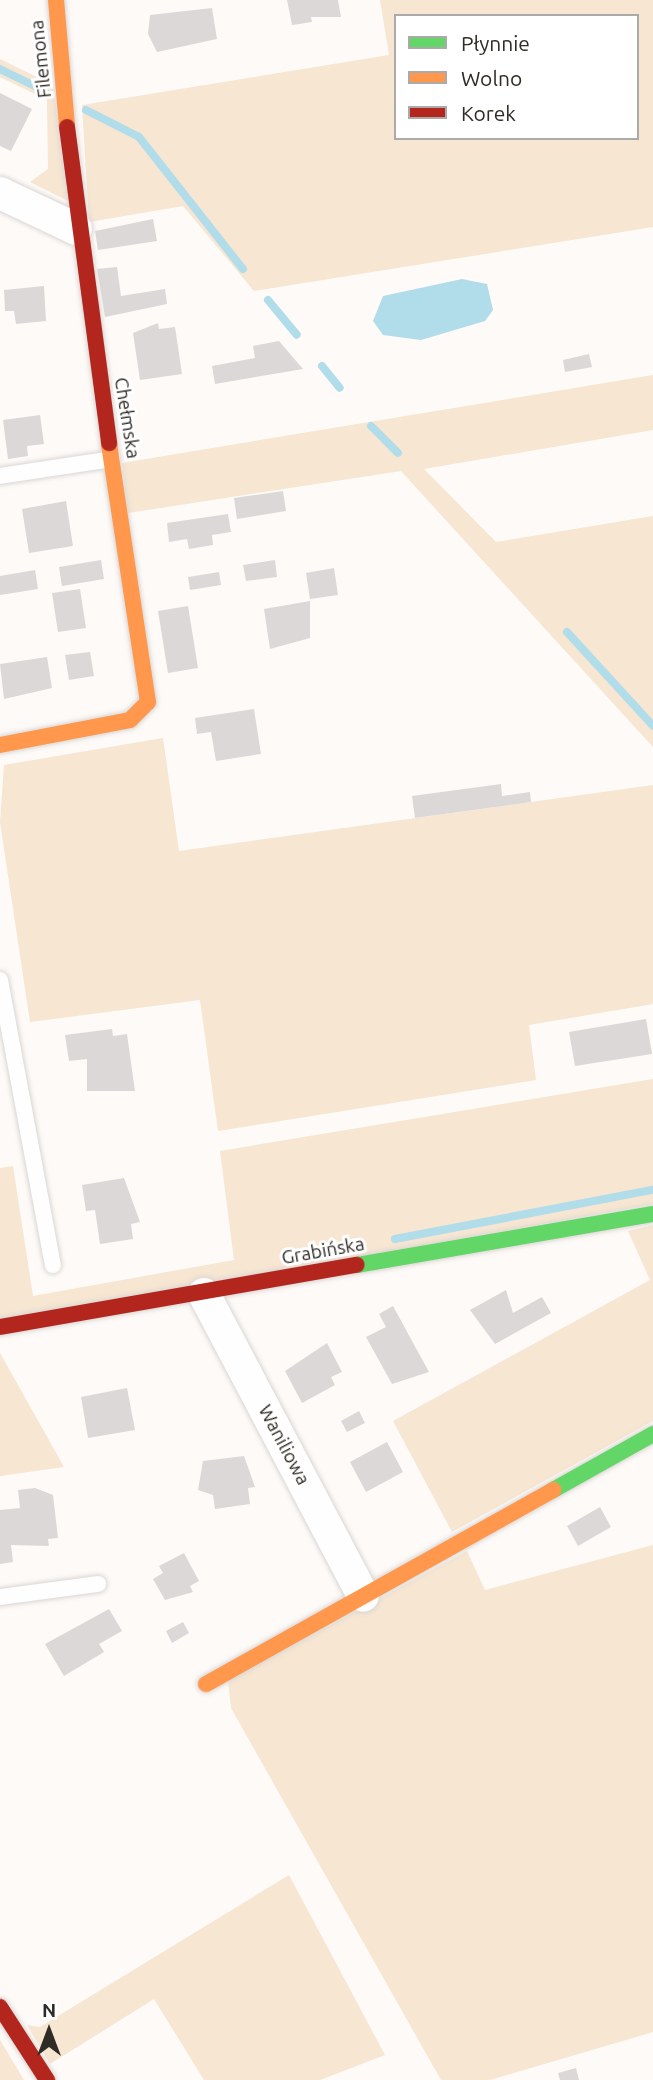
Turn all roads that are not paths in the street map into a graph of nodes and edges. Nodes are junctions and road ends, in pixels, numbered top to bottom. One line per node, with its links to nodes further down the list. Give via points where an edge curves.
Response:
1 (56, 0): 2 (street, Filemona)
2 (68, 114): 4 (street, Chełmska)
3 (0, 193): 4 (street)
4 (76, 229): 5 (street, Chełmska)
5 (113, 459): 6 (lane); 7 (street, Chełmska, via 148,702 130,720)
6 (0, 476)
7 (0, 746)
8 (0, 980): 10 (lane)
9 (653, 1214): 11 (street, Grabińska)
10 (53, 1265)
11 (204, 1294): 12 (street, Grabińska); 15 (street, Waniliowa)
12 (0, 1327)
13 (653, 1434): 15 (street)
14 (98, 1584): 16 (lane)
15 (363, 1596): 17 (street)
16 (0, 1597)
17 (206, 1684)
18 (0, 2007): 19 (street)
19 (47, 2080)

